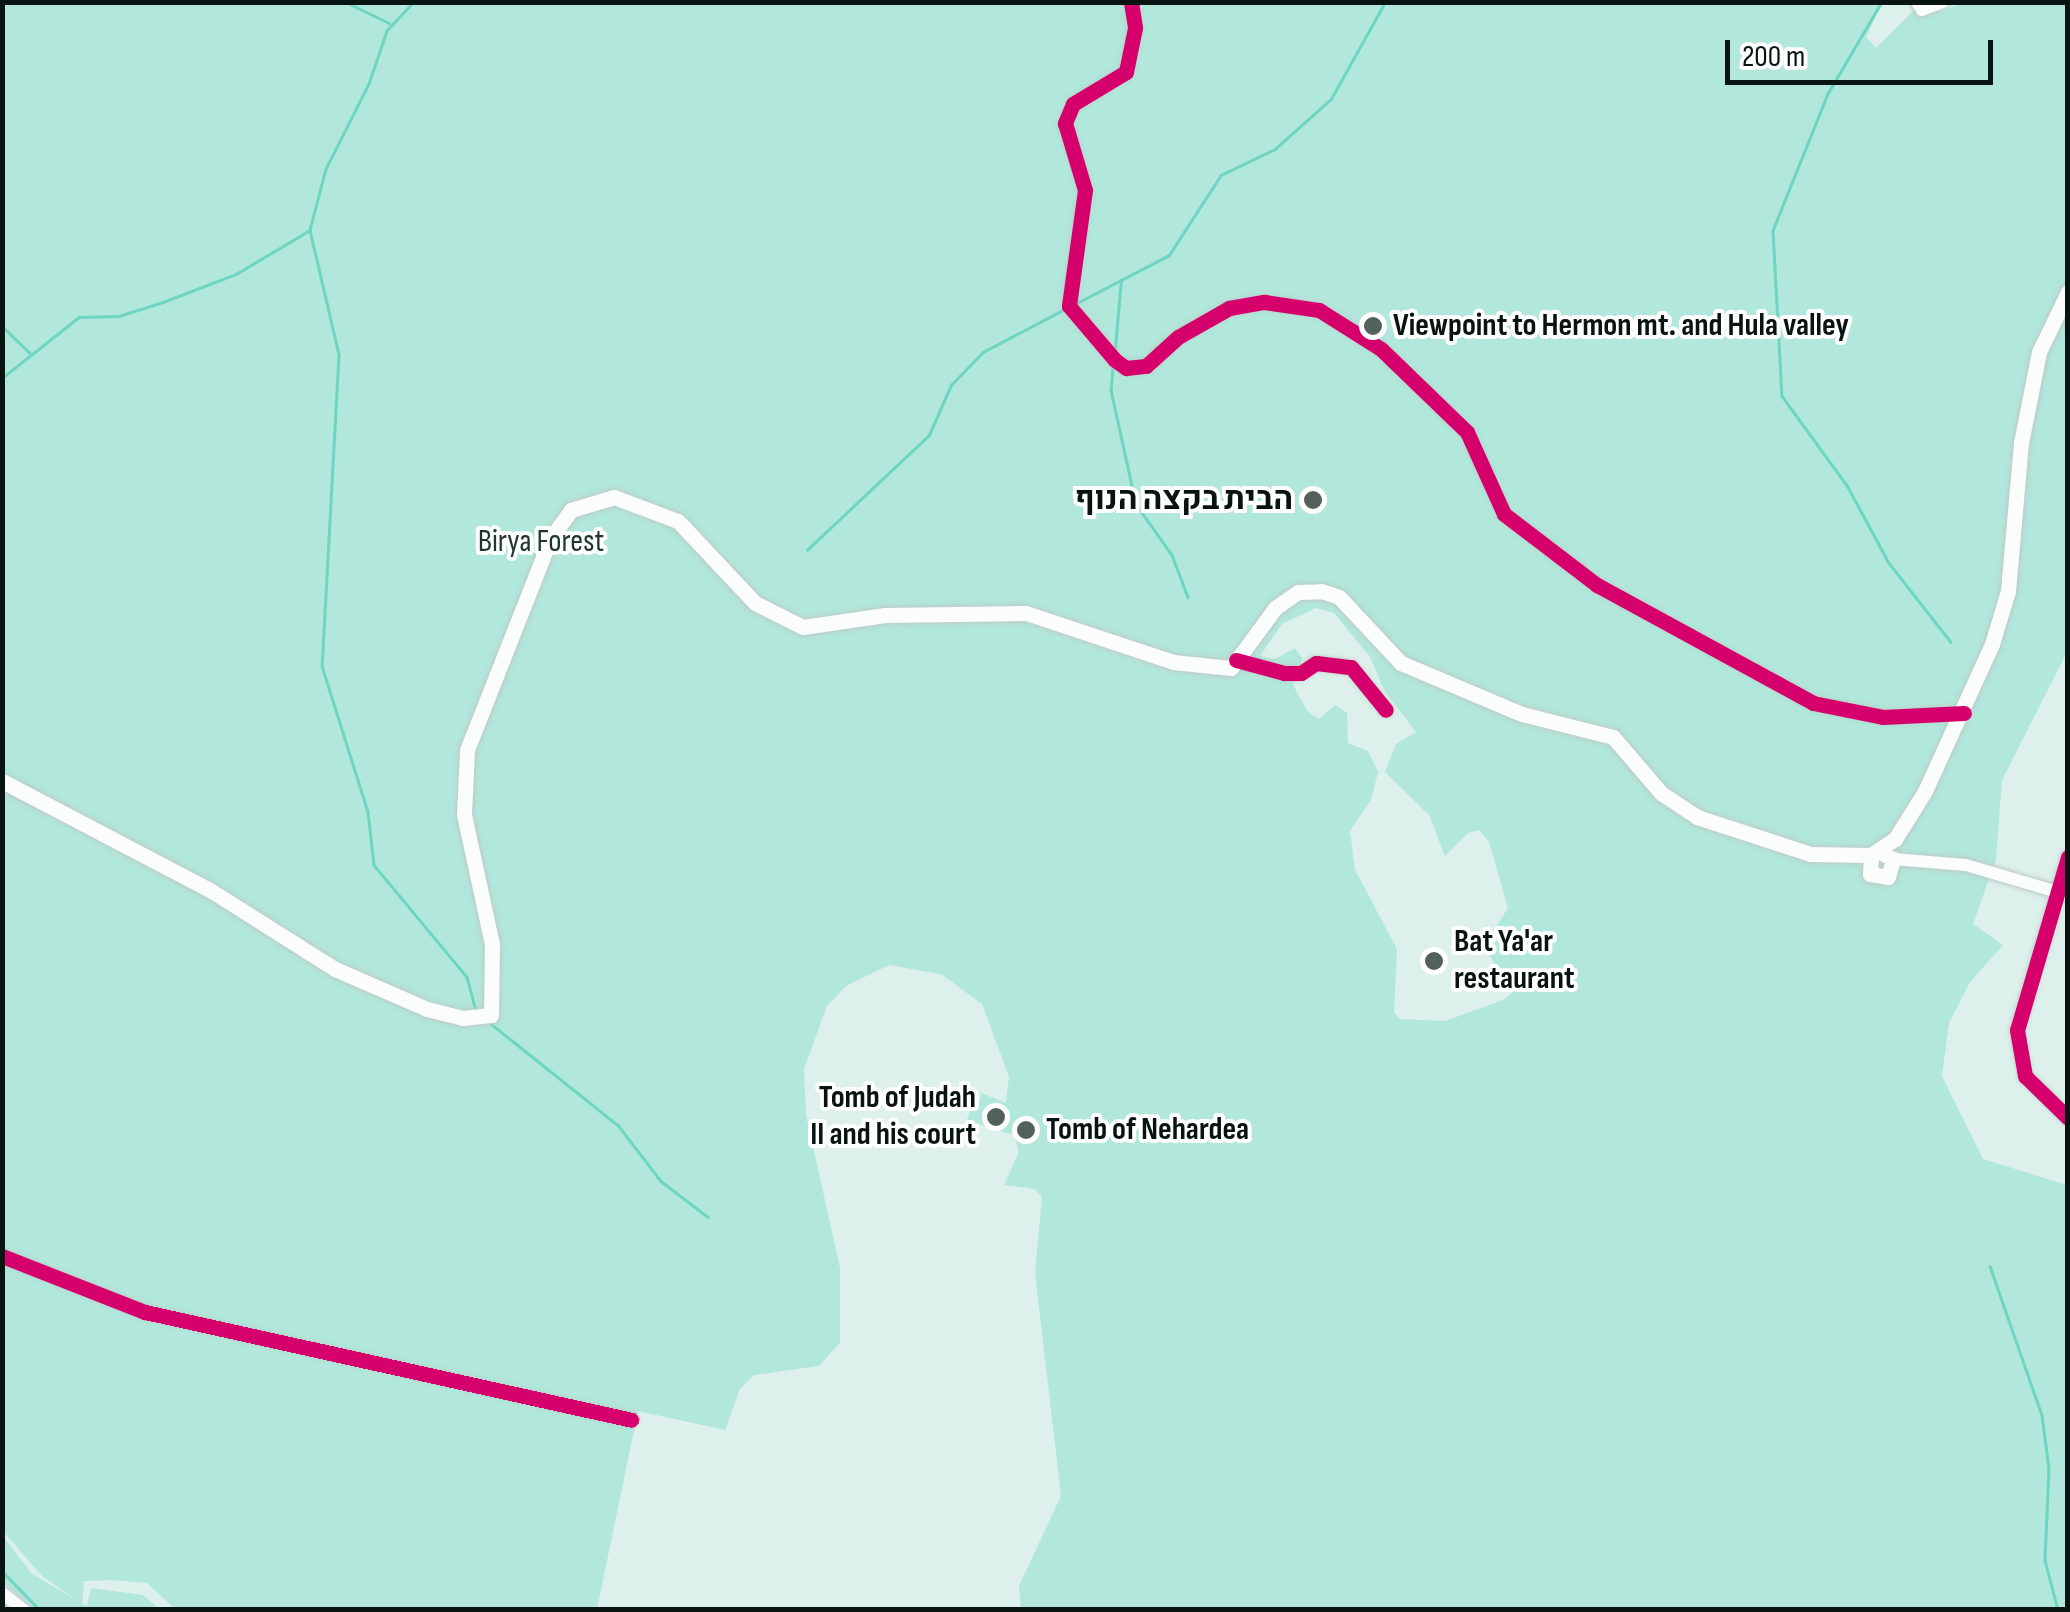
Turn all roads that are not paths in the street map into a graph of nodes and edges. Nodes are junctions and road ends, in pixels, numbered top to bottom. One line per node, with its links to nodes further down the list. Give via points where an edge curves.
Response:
1 (1131, 2): 7 (street, via 1135,28 1126,72 1073,104 1065,123 1085,190 1070,306 1115,360 1126,368 1146,366 1178,336 1229,308 1264,302 1320,310 1382,350 1467,432 1504,514 1597,585 1813,703 1882,717)
2 (1917, 2): 3 (street, via 1922,10)
3 (1943, 2)
4 (2068, 292): 7 (main road, via 2039,352 2021,443 2008,591)
5 (1236, 660): 6 (street, via 1300,674 1316,663 1350,667); 8 (main road, via 1231,668 1173,662 1026,613 885,615 803,626 754,602 678,520 626,498 587,501 570,510 550,539 467,750 464,814 496,976 492,1015 477,1019 428,1008 335,969 210,890); 10 (main road, via 1275,608 1298,592 1321,590 1339,597 1400,663 1522,714 1613,737 1661,794 1696,817 1810,854)
6 (1386, 710)
7 (1964, 713): 10 (main road)
8 (2, 781)
9 (2068, 857): 11 (street)
10 (1882, 860): 11 (street, via 1966,865)
11 (2061, 893): 12 (street, via 2018,1046 2033,1088)
12 (2068, 1118)
13 (2, 1256): 14 (street, via 145,1312)
14 (630, 1420)
15 (2, 1593): 16 (street)
16 (24, 1610)

